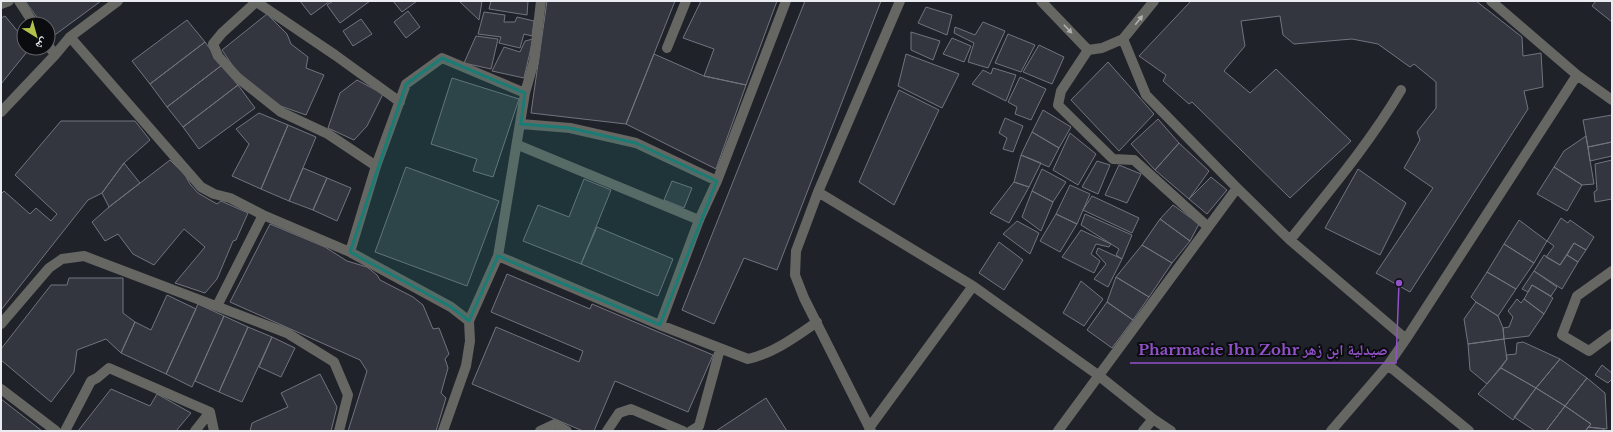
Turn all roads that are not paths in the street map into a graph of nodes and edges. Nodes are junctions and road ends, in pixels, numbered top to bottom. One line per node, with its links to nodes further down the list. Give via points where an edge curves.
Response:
1 (9, 1): 12 (street)
2 (19, 1): 13 (street)
3 (118, 1): 14 (street)
4 (541, 1): 22 (street, via 534,62)
5 (686, 1): 16 (street)
6 (786, 1): 29 (street)
7 (900, 1): 31 (street)
8 (1041, 1): 17 (street, one-way to 17)
9 (1154, 1): 15 (street, one-way to 9)
10 (1491, 1): 20 (street)
11 (256, 2): 24 (street); 28 (street, via 213,44 218,56 238,78 281,112 328,134)
12 (1, 4)
13 (29, 16)
14 (70, 37): 18 (street); 32 (street, via 201,187)
15 (1123, 40): 17 (street); 30 (street, via 1146,95)
16 (666, 48)
17 (1088, 50): 34 (street, via 1062,91 1058,106 1113,159 1134,160)
18 (56, 54)
19 (54, 56): 25 (street)
20 (1577, 75): 23 (street); 46 (street)
21 (1401, 90): 35 (street, via 1363,148)
22 (525, 93): 24 (street, via 442,58 406,84); 26 (street)
23 (1612, 100)
24 (400, 102): 28 (street)
25 (1, 112)
26 (521, 124): 27 (street); 29 (street, via 570,128 636,143)
27 (518, 145): 33 (street); 37 (street)
28 (376, 166): 36 (street)
29 (718, 181): 33 (street)
30 (1237, 188): 34 (street); 35 (street)
31 (818, 192): 39 (street); 42 (street, via 796,251 795,275)
32 (263, 215): 36 (street); 40 (street)
33 (700, 220): 44 (street)
34 (1208, 227): 49 (street)
35 (1290, 240): 46 (street)
36 (350, 252): 41 (street, via 451,307)
37 (498, 256): 41 (street); 44 (street)
38 (1612, 271): 45 (street, via 1577,296 1562,335 1589,351)
39 (973, 286): 49 (street); 53 (street)
40 (217, 306): 43 (street, via 84,256 62,260 49,268); 58 (street, via 287,333 334,362 348,395)
41 (469, 321): 59 (street, via 470,341 466,366)
42 (816, 322): 47 (street, via 761,356 748,359); 53 (street)
43 (1, 324)
44 (660, 325): 47 (street)
45 (1612, 334)
46 (1406, 339): 48 (street)
47 (720, 349): 64 (street, via 699,426)
48 (1388, 365): 68 (street); 69 (street)
49 (1098, 375): 52 (street); 65 (street)
50 (1, 389): 54 (street)
51 (210, 412): 55 (street, via 109,368 91,381); 56 (street); 57 (street)
52 (1153, 418): 66 (street); 67 (street)
53 (870, 430)
54 (56, 431)
55 (65, 431)
56 (195, 431)
57 (214, 431)
58 (338, 431)
59 (444, 431)
60 (540, 431): 61 (street, via 555,424)
61 (566, 431)
62 (607, 431): 63 (street, via 618,413 631,409)
63 (683, 431)
64 (691, 431)
65 (1058, 431)
66 (1144, 431)
67 (1171, 431)
68 (1331, 431)
69 (1469, 431)

